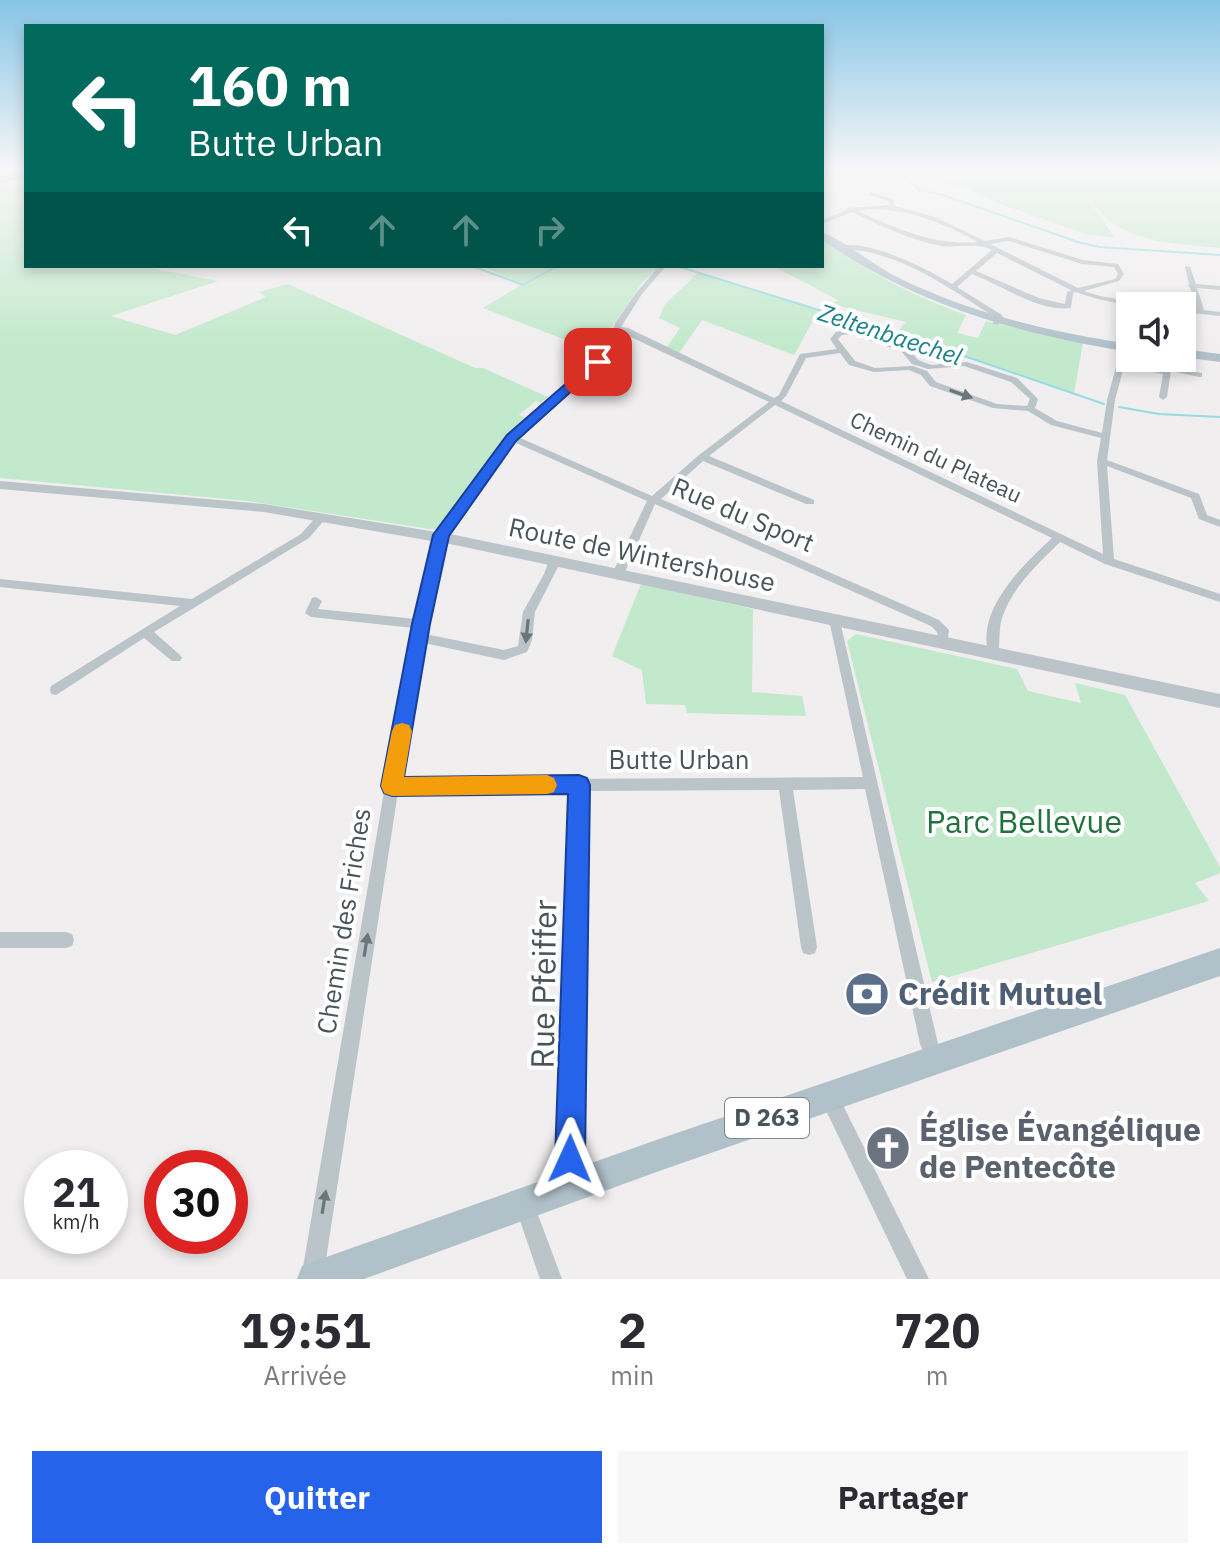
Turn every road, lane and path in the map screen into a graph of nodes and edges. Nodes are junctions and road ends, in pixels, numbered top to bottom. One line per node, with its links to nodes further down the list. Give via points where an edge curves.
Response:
1 (896, 229): 4 (street, via 920,239)
2 (956, 229): 4 (street)
3 (824, 236): 5 (main road)
4 (985, 244): 6 (street); 13 (street, via 1019,241 1082,262 1116,265 1121,274 1117,280)
5 (838, 247): 11 (street, via 901,261); 18 (main road, via 909,290)
6 (996, 250): 9 (street); 13 (street)
7 (1187, 267): 10 (street)
8 (661, 268): 19 (street, Chemin des Friches)
9 (971, 271): 11 (street); 13 (street, via 1061,309)
10 (1191, 286): 12 (street); 16 (street)
11 (952, 288): 18 (street, via 997,315)
12 (1220, 288)
13 (1076, 289): 14 (street)
14 (1116, 301)
15 (1196, 311): 16 (street)
16 (1201, 312): 17 (street)
17 (1220, 314)
18 (996, 322): 20 (main road)
19 (618, 326): 31 (street, Chemin du Plateau); 34 (street, Chemin des Friches, via 592,368)
20 (1116, 345)
21 (843, 350): 24 (street, via 852,363 874,370); 24 (street, via 835,336 851,332 904,349); 31 (street, via 803,356 786,390)
22 (1196, 355): 23 (main road)
23 (1220, 358)
24 (912, 365): 25 (street)
25 (928, 370): 32 (street, one-way to 32, via 933,384 996,406); 32 (street, via 964,364 1014,380 1034,399)
26 (1119, 372): 33 (street)
27 (1162, 372): 28 (street)
28 (1167, 373): 29 (street, via 1168,368); 30 (street)
29 (1199, 375)
30 (1163, 397)
31 (773, 402): 35 (street); 42 (street, Chemin du Plateau)
32 (1030, 409): 33 (street, via 1054,423)
33 (1106, 437): 36 (street)
34 (512, 438): 38 (street, Rue du Sport); 43 (street, Chemin des Friches)
35 (702, 457): 38 (street); 39 (street)
36 (1102, 461): 41 (street, via 1195,496 1203,517); 45 (street)
37 (0, 485): 40 (street, Route de Wintershouse)
38 (653, 500): 46 (street); 56 (street, Rue du Sport, via 935,623 943,630)
39 (810, 502)
40 (322, 517): 43 (street, Route de Wintershouse); 51 (street, via 305,536)
41 (1220, 524)
42 (1059, 537): 45 (street, Chemin du Plateau); 57 (street, via 1015,579 991,629)
43 (440, 538): 44 (street, Route de Wintershouse); 54 (street, Chemin des Friches)
44 (554, 560): 46 (street, Route de Wintershouse); 54 (street, one-way to 54, via 528,614 523,649 504,655)
45 (1109, 561): 48 (street, Chemin du Plateau)
46 (618, 574): 53 (street, Route de Wintershouse)
47 (0, 583): 49 (street)
48 (1220, 598)
49 (151, 599): 51 (street); 52 (street)
50 (316, 601): 54 (street, via 311,613)
51 (195, 603): 52 (street)
52 (170, 617): 55 (street)
53 (835, 620): 56 (street, Route de Wintershouse); 61 (street)
54 (420, 631): 64 (street, Chemin des Friches)
55 (145, 632): 58 (street); 59 (street)
56 (943, 643): 57 (street, Route de Wintershouse)
57 (993, 653): 60 (street, Route de Wintershouse)
58 (176, 658)
59 (56, 690)
60 (1220, 701)
61 (870, 783): 62 (street, Butte Urban); 69 (street)
62 (785, 784): 63 (street, Butte Urban); 67 (street)
63 (579, 785): 64 (street, Butte Urban); 71 (street, Rue Pfeiffer, via 570,1159)
64 (392, 786): 73 (street, Chemin des Friches, one-way to 64)
65 (0, 940): 66 (street)
66 (66, 940)
67 (809, 947)
68 (1220, 962): 69 (main road, D 263)
69 (936, 1061): 70 (main road, D 263)
70 (828, 1096): 71 (main road, D 263); 75 (street)
71 (574, 1185): 72 (main road, D 263)
72 (524, 1203): 73 (main road, D 263); 74 (street)
73 (314, 1279)
74 (551, 1279)
75 (918, 1279)

